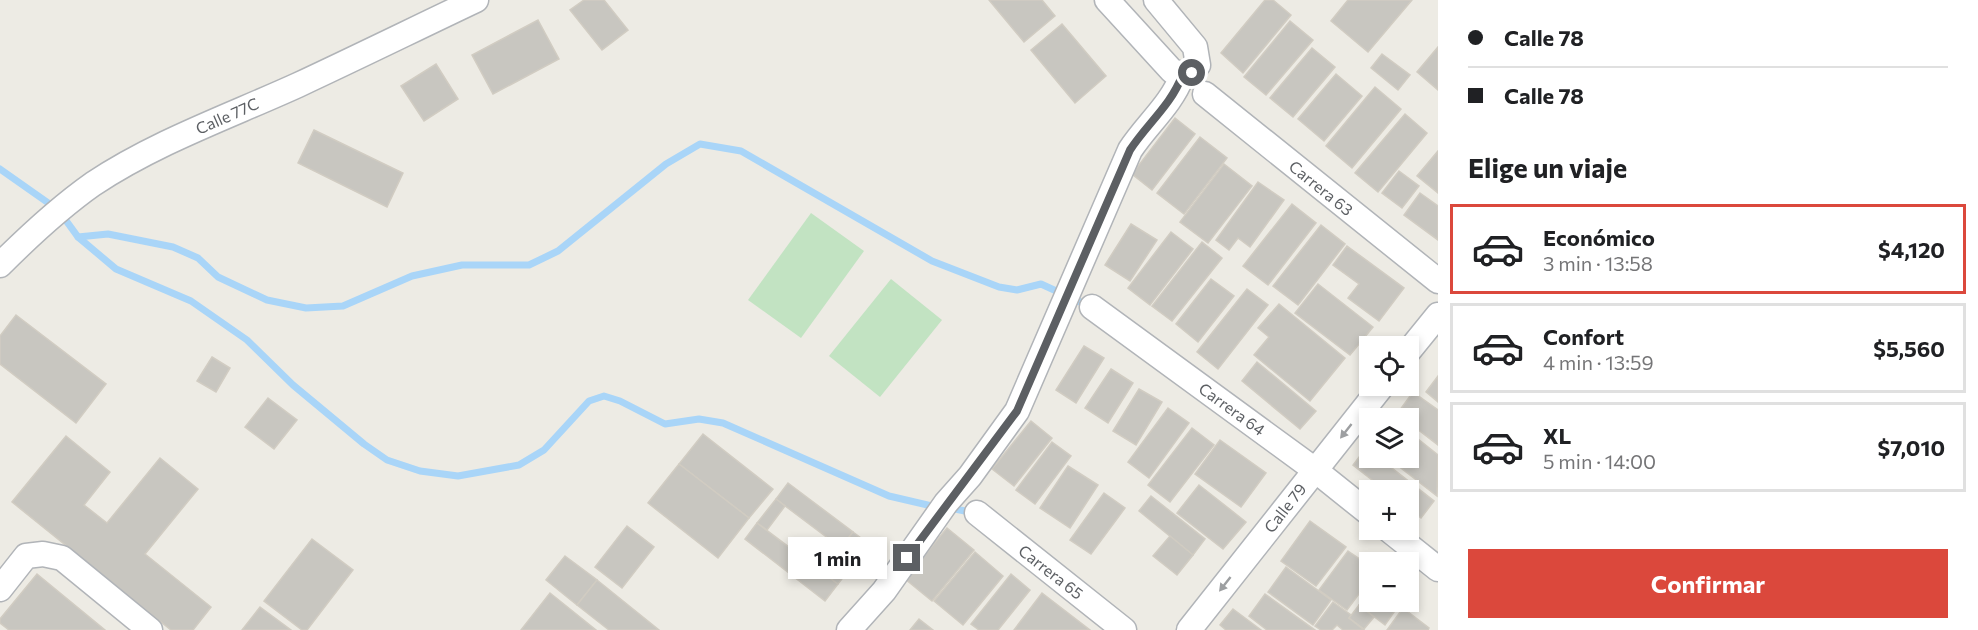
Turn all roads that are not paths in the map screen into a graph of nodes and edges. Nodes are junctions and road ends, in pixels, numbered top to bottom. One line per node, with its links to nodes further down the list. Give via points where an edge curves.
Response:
1 (476, 0): 6 (street, Calle 77C, via 144,154 93,184 51,216)
2 (1107, 0): 4 (street, via 1172,71)
3 (1156, 0): 4 (street, via 1198,53 1195,69)
4 (1182, 76): 19 (street, via 1174,96 1130,150 1017,411 884,591)
5 (1205, 94): 7 (street, Carrera 63)
6 (0, 265)
7 (1438, 281)
8 (1092, 307): 12 (street, Carrera 64)
9 (1438, 315): 10 (street)
10 (1419, 338)
11 (1374, 396): 12 (street, Calle 79, one-way to 12)
12 (1315, 470): 13 (street, Carrera 64); 21 (street, Calle 79, one-way to 21)
13 (1359, 505)
14 (977, 513): 20 (street, Carrera 65)
15 (1402, 540): 16 (street)
16 (1438, 569)
17 (0, 589): 18 (street, via 26,556 62,558)
18 (150, 630)
19 (849, 630)
20 (1124, 630)
21 (1189, 630)

